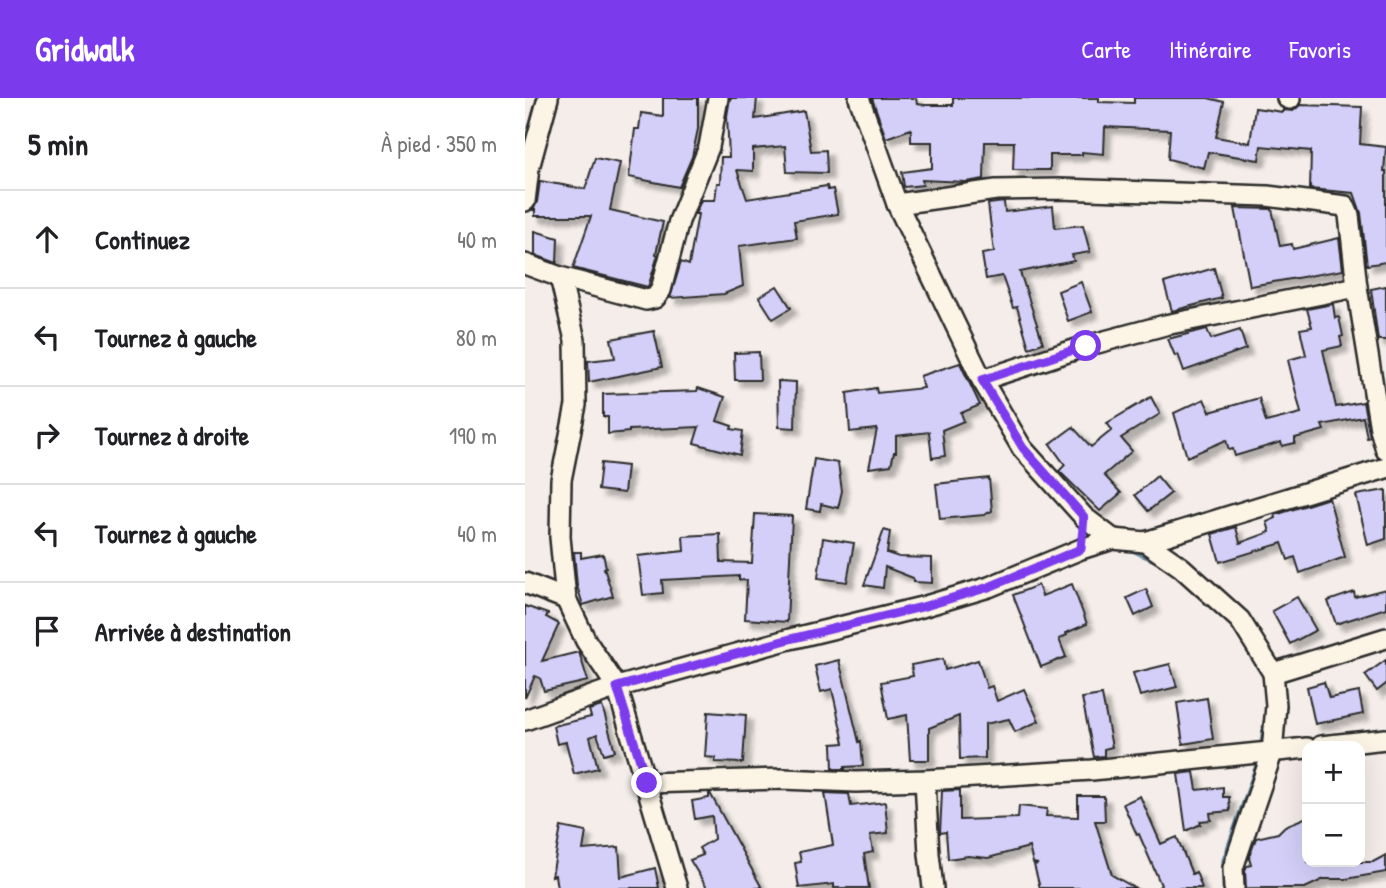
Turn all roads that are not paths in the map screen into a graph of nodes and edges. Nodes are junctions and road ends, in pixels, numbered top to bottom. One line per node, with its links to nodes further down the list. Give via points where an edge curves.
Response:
1 (548, 98): 4 (street)
2 (718, 98): 7 (street, via 709,147 655,298 646,300)
3 (859, 98): 5 (street)
4 (525, 201)
5 (897, 204): 8 (street, via 996,190 1060,189 1267,196 1345,206); 9 (street)
6 (525, 264): 7 (street)
7 (560, 276): 17 (street, via 575,340 576,405 561,480)
8 (1357, 287): 9 (street, via 1165,325); 10 (street)
9 (982, 380): 12 (street, via 1023,448)
10 (1386, 450)
11 (1386, 468): 14 (street)
12 (1084, 517): 13 (street); 15 (street)
13 (1113, 539): 14 (street); 15 (street)
14 (1145, 542): 19 (street, via 1181,567 1240,620)
15 (1081, 549): 20 (street, via 989,587 922,607)
16 (525, 583): 17 (street)
17 (566, 598): 20 (street, via 586,641)
18 (1386, 638): 19 (street)
19 (1273, 673): 25 (street)
20 (617, 687): 21 (street); 27 (street)
21 (525, 720)
22 (1386, 739): 23 (street)
23 (1365, 741)
24 (1302, 749): 25 (street)
25 (1272, 753): 26 (street); 30 (street, via 1233,868)
26 (925, 780): 27 (street); 29 (street)
27 (647, 783): 28 (street)
28 (677, 888)
29 (933, 888)
30 (1234, 888)

